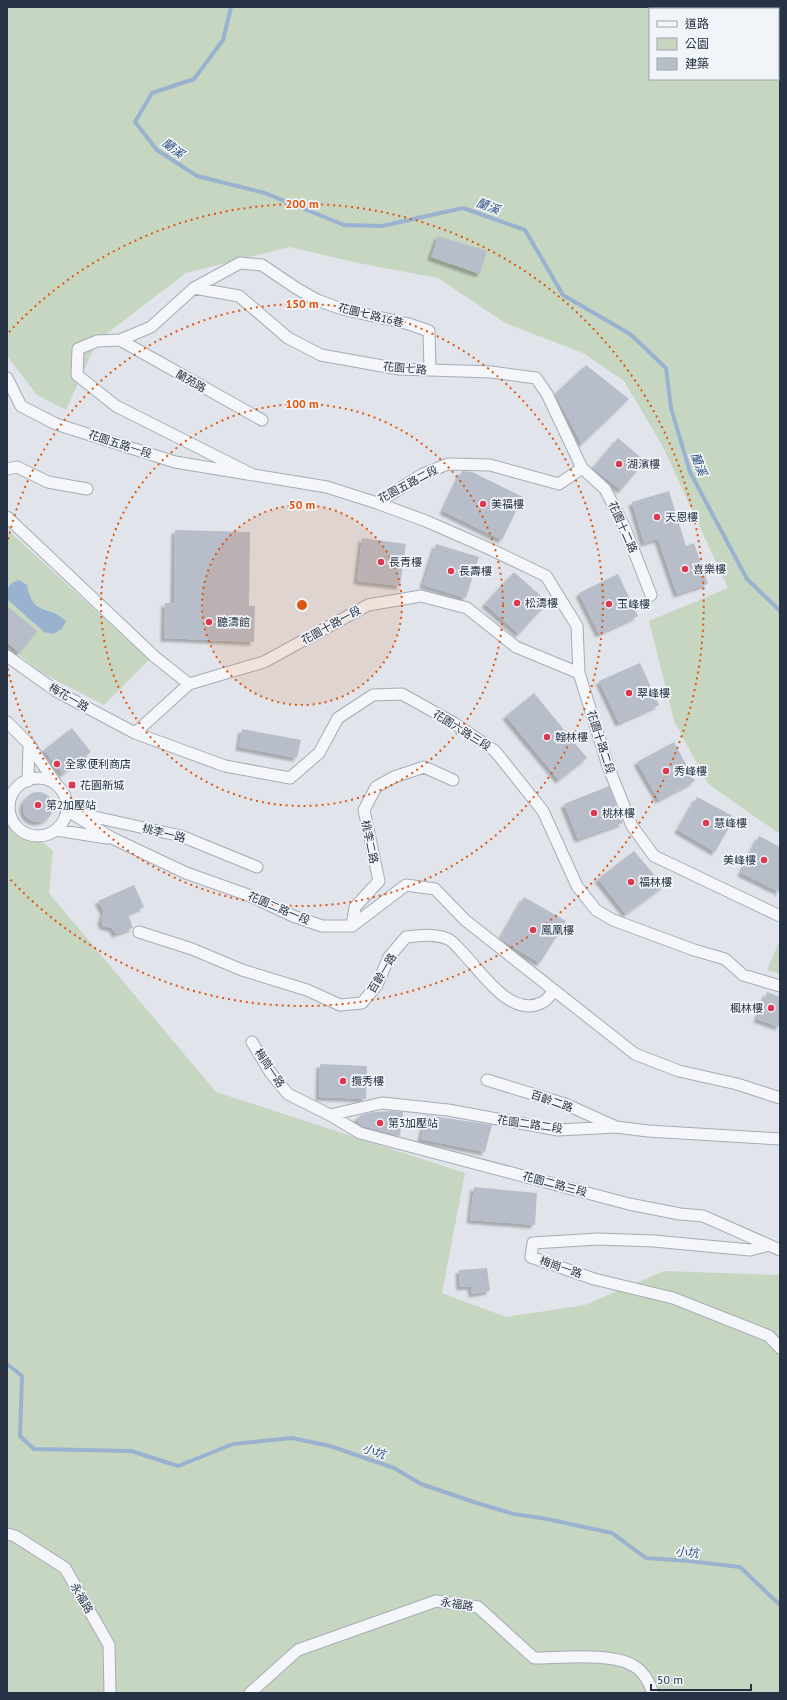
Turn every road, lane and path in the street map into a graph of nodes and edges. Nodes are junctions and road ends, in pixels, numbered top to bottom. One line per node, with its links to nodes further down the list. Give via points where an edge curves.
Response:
1 (194, 288): 2 (street, via 151,327); 3 (street, 花園七路, via 239,296 288,338 321,355 399,369); 3 (street, 花園七路16巷, via 240,263 262,265 317,300 342,309 429,331)
2 (120, 340): 5 (street, 蘭苑路); 8 (street, via 97,341 78,349 77,375 116,406)
3 (430, 370): 6 (street, 花園七路, via 491,372 536,378 547,394)
4 (7, 378): 8 (street, 花園五路一段, via 21,406 56,424 175,462)
5 (262, 420)
6 (582, 468): 10 (street, 花園五路二段, via 559,484 490,465 448,464 423,474); 12 (street, 花園十二路, via 605,489 625,528)
7 (7, 469): 9 (street, via 17,467 48,482)
8 (253, 474): 10 (street, 花園五路二段, via 327,488)
9 (87, 489)
10 (376, 503): 14 (street, 花園十路二段, via 433,525 546,576 577,626)
11 (7, 517): 15 (street, via 155,657)
12 (651, 595)
13 (7, 656): 17 (street, 梅花一路, via 56,691)
14 (579, 673): 15 (street, 花園十路一段, via 516,647 467,608 421,596 368,605 264,662); 29 (street, 花園十路二段, via 608,766 632,826 654,856)
15 (189, 684): 17 (street)
16 (7, 722): 18 (street)
17 (135, 733): 32 (street, 花園六路三段, via 225,766 290,778 319,753 338,718 373,695 402,694 454,723 495,751 543,811 577,886 596,910 620,922 725,959 743,975)
18 (28, 744): 20 (street); 21 (street)
19 (452, 780): 30 (street, 桃李二路, via 424,767 394,776 376,787 364,810 379,881 355,907)
20 (28, 781): 21 (street, via 44,778); 22 (street, via 13,791)
21 (57, 786): 23 (street, via 63,792)
22 (8, 809): 25 (street, via 15,826)
23 (68, 811): 24 (street, via 62,825); 27 (street, 花園二路一段); 28 (street, 桃李一路, via 181,836)
24 (56, 830): 25 (street, via 39,837 30,836); 27 (street)
25 (23, 831): 26 (street)
26 (7, 832)
27 (112, 838): 30 (street, 花園二路一段, via 292,916 322,926)
28 (257, 867)
29 (780, 916)
30 (352, 926): 33 (street, via 406,885 435,889 465,920)
31 (139, 932): 33 (street, 百齡一路, via 192,949 242,970 307,990 340,1005 362,1003 377,985 389,957 406,937 430,935 449,939 491,985 510,1001 531,1006 544,1002)
32 (780, 986)
33 (554, 991): 36 (street, via 635,1054 679,1071 737,1084)
34 (252, 1042): 37 (street, 梅崗一路, via 270,1072 288,1094)
35 (487, 1080): 38 (street, 百齡二路, via 565,1104)
36 (780, 1098)
37 (330, 1115): 38 (street, 花園二路二段, via 382,1103 448,1110 558,1130); 40 (street, 花園二路三段, via 360,1133 629,1204 703,1216)
38 (616, 1127): 39 (street, 花園二路二段)
39 (780, 1139)
40 (769, 1245): 41 (street, 花園二路三段); 42 (street, 梅崗一路, via 750,1250 654,1241 576,1240 533,1243 531,1257 594,1279 673,1298 770,1336)
41 (780, 1250)
42 (780, 1348)
43 (7, 1534): 44 (street, 永福路, via 15,1536 65,1568 110,1645)
44 (110, 1693)
45 (250, 1693): 46 (street, 永福路, via 298,1650 436,1600 478,1607 534,1658 613,1657 634,1666 649,1683)
46 (653, 1693)

